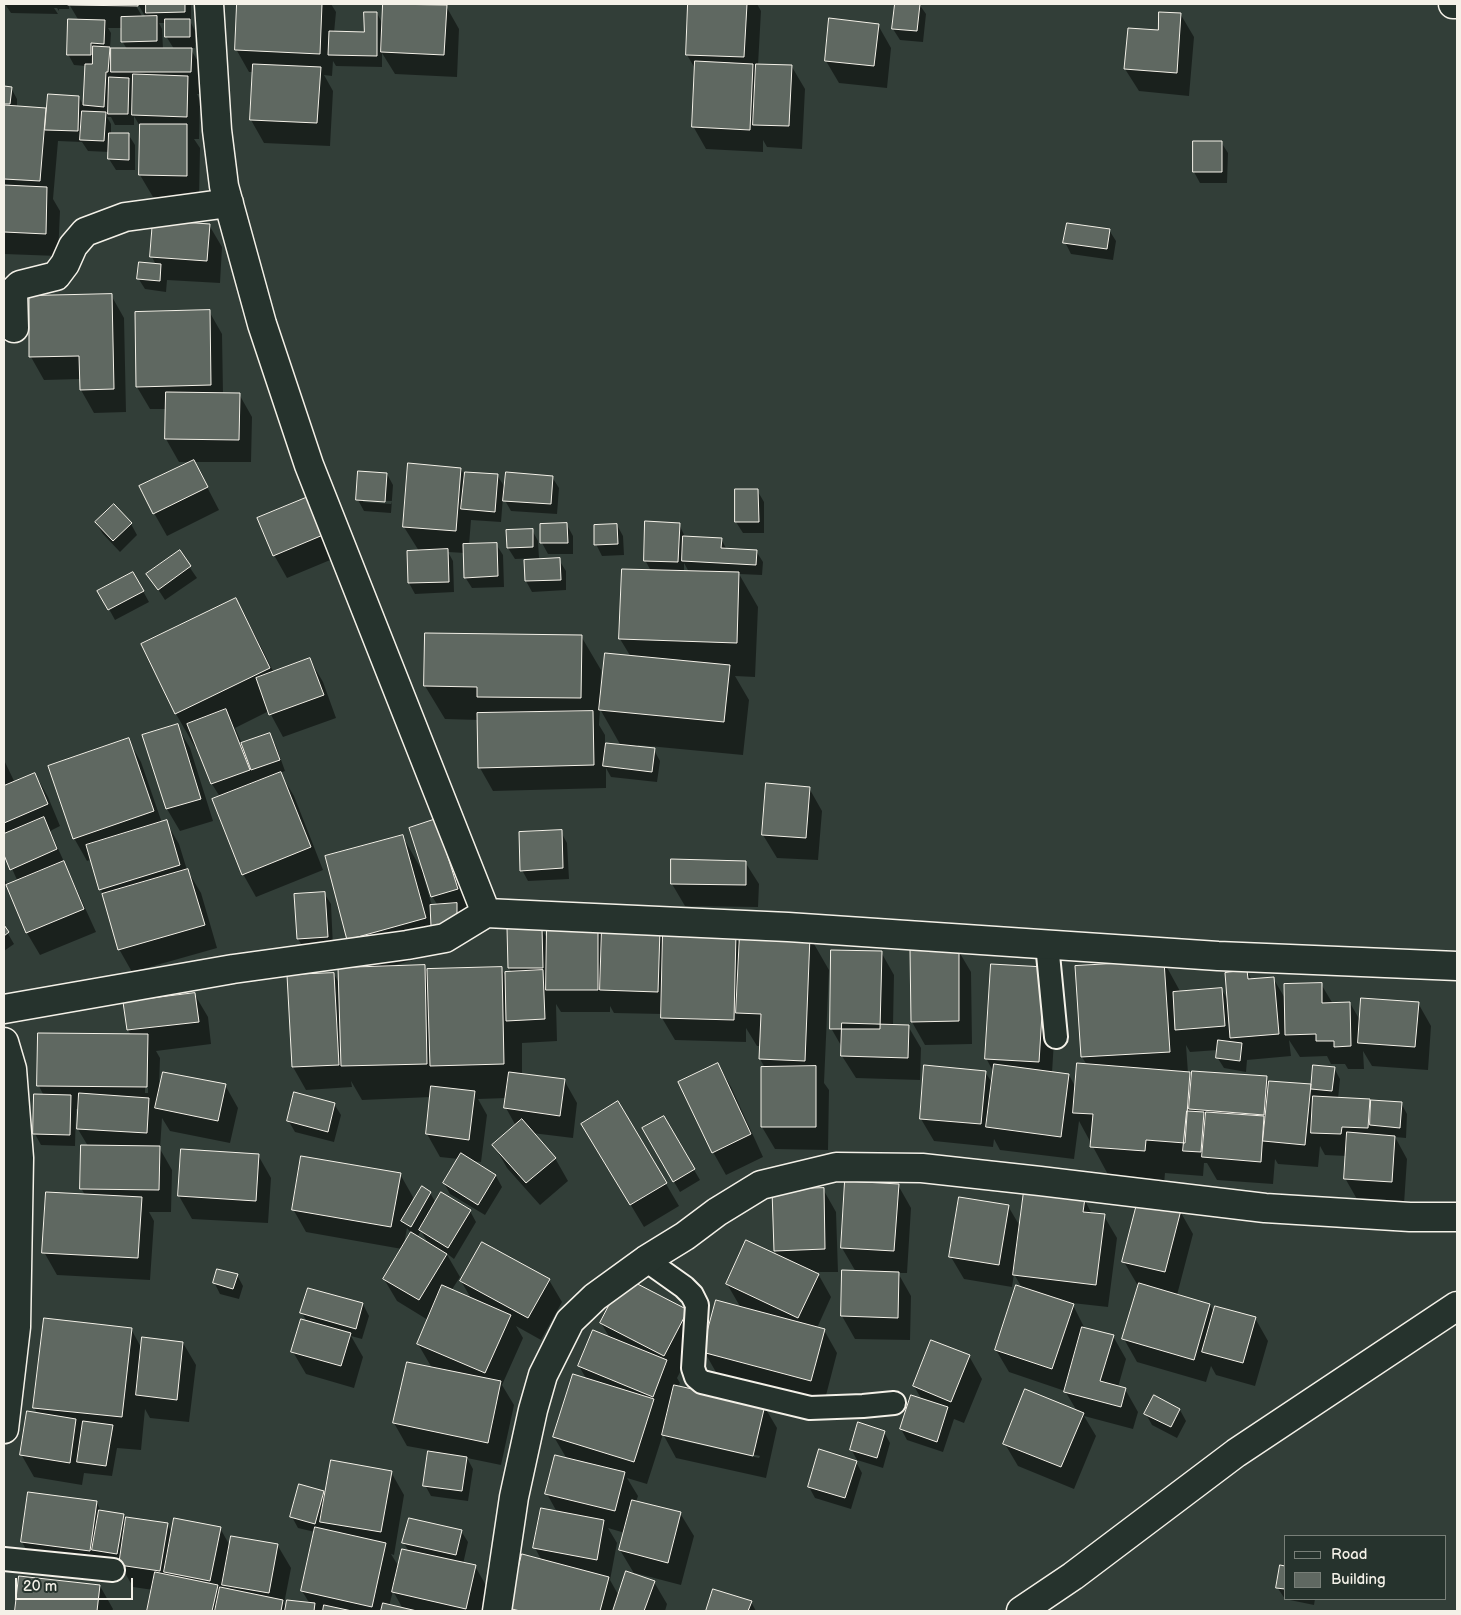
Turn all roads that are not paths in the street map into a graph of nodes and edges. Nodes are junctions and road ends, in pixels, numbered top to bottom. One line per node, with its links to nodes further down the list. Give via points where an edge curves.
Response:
1 (209, 4): 4 (street, via 217,130)
2 (1453, 4): 3 (street)
3 (1457, 4)
4 (229, 203): 5 (street, via 125,217 85,232 56,276 20,285 13,292); 6 (street, via 262,324 309,465)
5 (14, 328)
6 (486, 913): 7 (street, via 788,927); 9 (street, via 445,938 233,969)
7 (1047, 944): 8 (street, via 1218,956); 10 (lane)
8 (1457, 966)
9 (4, 1008)
10 (1056, 1037)
11 (4, 1042): 16 (street, via 12,1069 19,1158 16,1327)
12 (1457, 1217): 13 (street, via 1266,1208 922,1168 836,1167 761,1185)
13 (646, 1260): 15 (lane, via 684,1287 697,1305 693,1368 702,1382 810,1408); 19 (street, via 595,1297 570,1321 543,1375 514,1497)
14 (1457, 1306): 20 (street, via 1236,1453 1073,1576)
15 (894, 1403)
16 (4, 1429)
17 (4, 1559): 18 (lane)
18 (113, 1570)
19 (497, 1611)
20 (1021, 1611)

